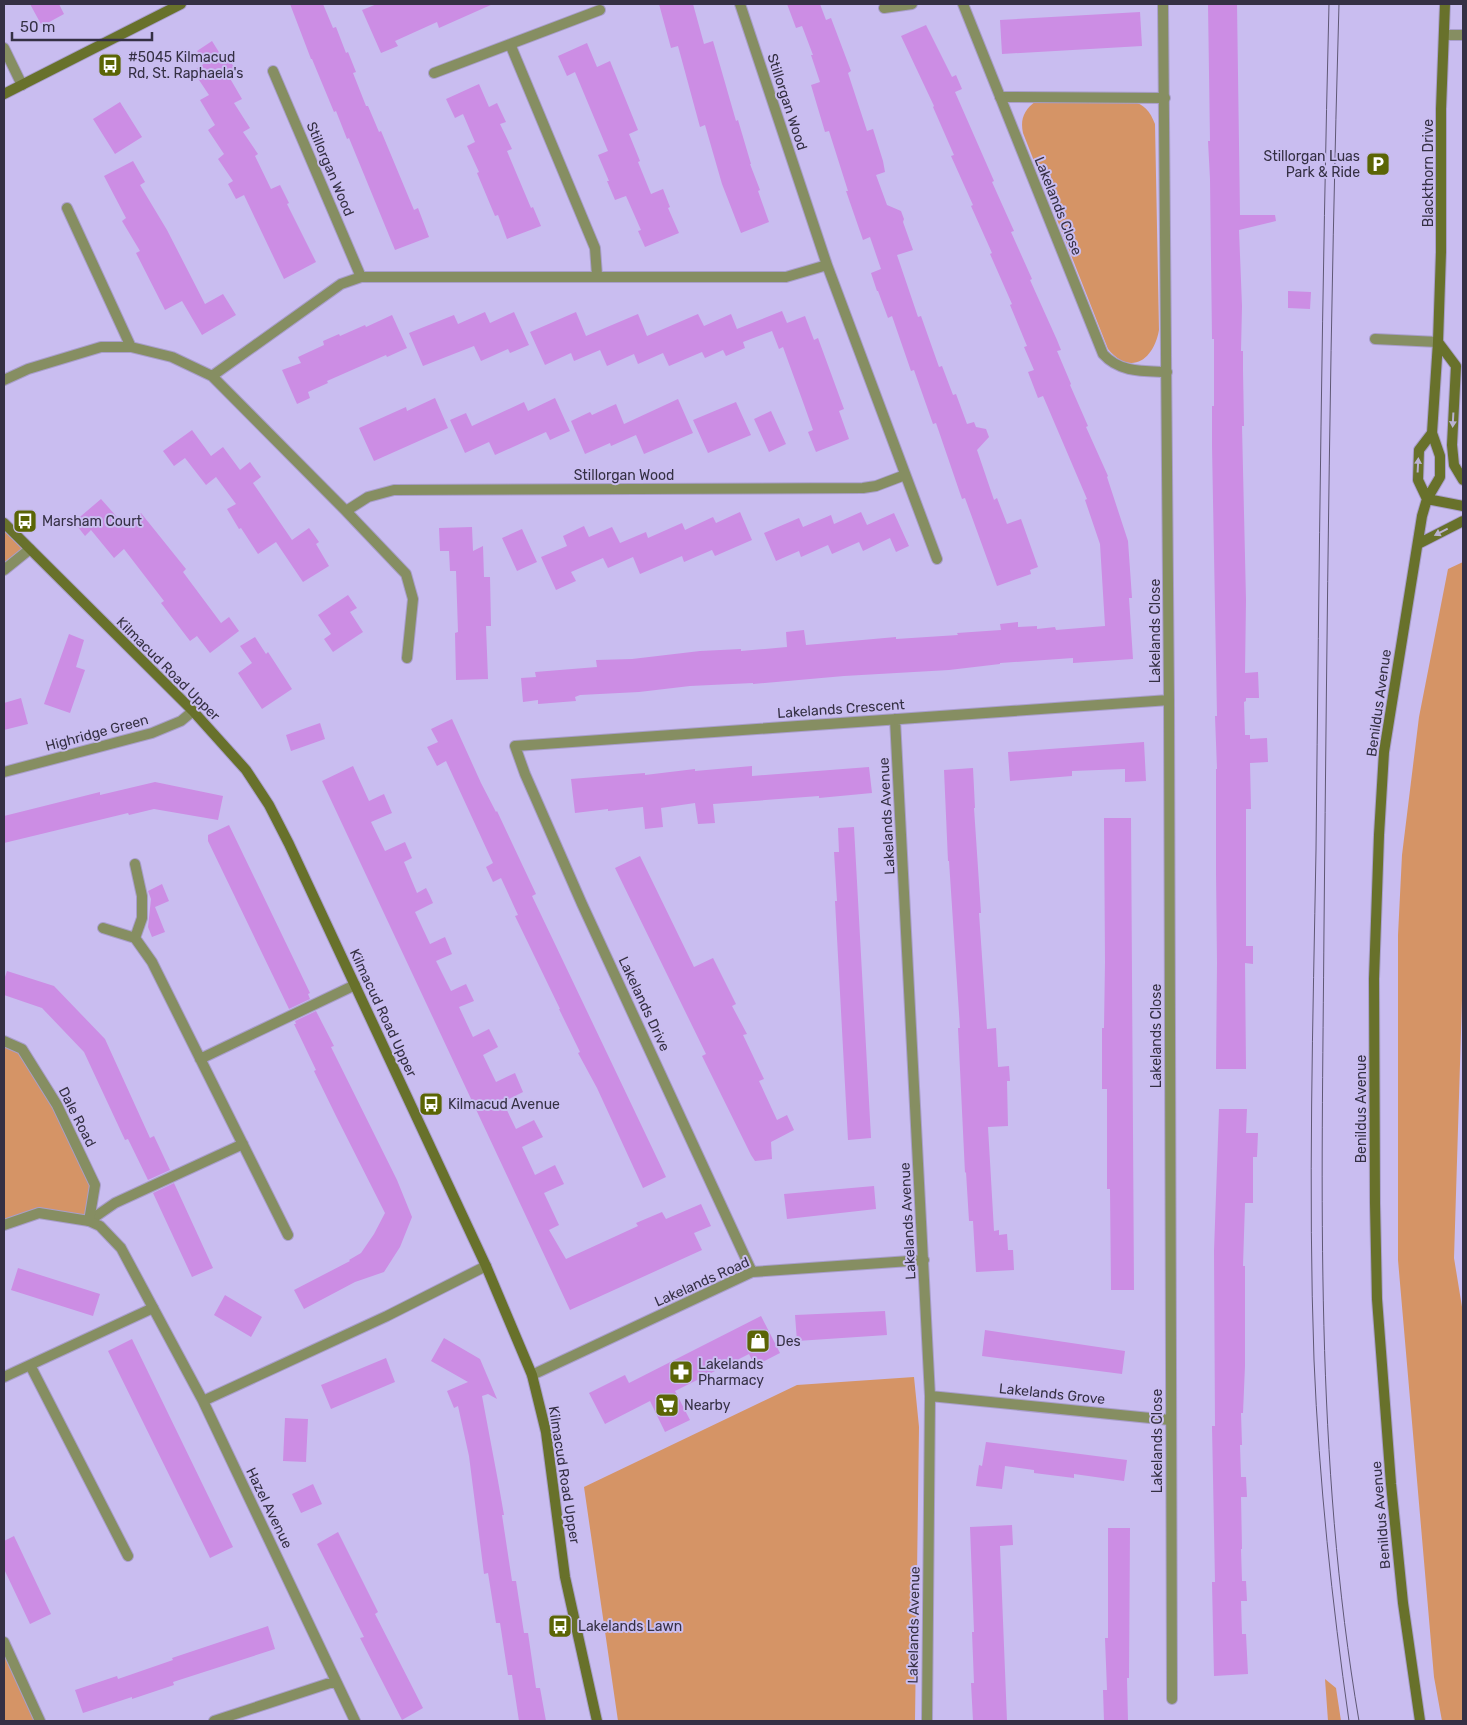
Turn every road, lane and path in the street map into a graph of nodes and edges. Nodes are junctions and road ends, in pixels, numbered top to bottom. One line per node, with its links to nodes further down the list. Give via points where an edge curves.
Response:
1 (181, 4): 15 (street)
2 (740, 4): 20 (street, Stillorgan Wood)
3 (912, 4): 7 (street)
4 (963, 4): 17 (street, Lakelands Close)
5 (1163, 4): 18 (street, Lakelands Close)
6 (1445, 4): 9 (street, Blackthorn Drive)
7 (884, 8)
8 (600, 10): 11 (street)
9 (1444, 35): 10 (street); 24 (street, Blackthorn Drive)
10 (1463, 35)
11 (510, 44): 14 (street); 21 (street, via 595,248)
12 (4, 48): 15 (street)
13 (273, 71): 22 (street, Stillorgan Wood)
14 (434, 73)
15 (22, 85): 16 (street)
16 (4, 94)
17 (1000, 97): 18 (street); 26 (street, Lakelands Close, via 1103,354 1125,369)
18 (1165, 98): 26 (street, Lakelands Close)
19 (67, 208): 25 (street)
20 (827, 265): 21 (street, via 786,277); 30 (street, Stillorgan Wood)
21 (597, 276): 22 (street)
22 (361, 277): 27 (street, via 341,284)
23 (1375, 339): 24 (street)
24 (1438, 342): 29 (street, Blackthorn Drive); 31 (street, one-way to 31, via 1456,366 1452,445 1454,465)
25 (131, 347): 27 (street, via 172,357); 28 (street, via 101,348 28,369)
26 (1167, 372): 42 (street, Lakelands Close)
27 (212, 376): 34 (street)
28 (4, 380)
29 (1432, 433): 32 (street, Blackthorn Drive, via 1440,456 1440,477); 32 (street, Blackthorn Drive, one-way to 29, via 1418,480 1419,450)
30 (905, 475): 34 (street, Stillorgan Wood, via 863,488 394,490 368,497); 39 (street, Stillorgan Wood)
31 (1463, 480)
32 (1427, 499): 33 (street); 37 (street, Benildus Avenue)
33 (1463, 506)
34 (346, 511): 41 (street, via 406,574 413,599)
35 (1463, 521): 37 (street, one-way to 37)
36 (4, 523): 38 (street, Kilmacud Road Upper)
37 (1418, 544): 76 (street, Benildus Avenue, via 1384,752 1374,989 1377,1299 1402,1593)
38 (30, 549): 40 (street); 43 (street, Kilmacud Road Upper)
39 (937, 559)
40 (4, 570)
41 (407, 658)
42 (1169, 700): 44 (street, Lakelands Crescent); 66 (street, Lakelands Close)
43 (192, 711): 46 (street, Highridge Green, via 181,721 152,733); 50 (street, Kilmacud Road Upper, via 246,770 269,805)
44 (895, 719): 45 (street, Lakelands Crescent); 57 (street, Lakelands Avenue)
45 (515, 746): 59 (street, Lakelands Drive, via 582,904)
46 (4, 772)
47 (135, 864): 49 (street, via 142,896 142,918)
48 (103, 928): 49 (street)
49 (136, 938): 52 (street, via 152,962)
50 (355, 985): 52 (street); 58 (street, Kilmacud Road Upper)
51 (4, 1041): 54 (street, Dale Road, via 22,1049 58,1105 95,1184)
52 (200, 1059): 53 (street)
53 (242, 1144): 54 (street, via 115,1203); 56 (street)
54 (89, 1221): 55 (street, via 39,1213); 60 (street, via 100,1226 121,1248)
55 (4, 1225)
56 (288, 1235)
57 (924, 1260): 59 (street, Lakelands Road); 64 (street, Lakelands Avenue)
58 (486, 1266): 62 (street, Kilmacud Road Upper); 65 (street)
59 (752, 1272): 62 (street, Lakelands Road)
60 (153, 1308): 61 (street); 65 (street, Hazel Avenue)
61 (30, 1364): 63 (street); 67 (street)
62 (532, 1375): 74 (street, Kilmacud Road Upper, via 546,1432 565,1576)
63 (4, 1377)
64 (930, 1396): 66 (street, Lakelands Grove); 75 (street, Lakelands Avenue)
65 (203, 1401): 69 (street, Hazel Avenue)
66 (1170, 1420): 70 (street, Lakelands Close)
67 (128, 1556)
68 (4, 1642): 71 (street)
69 (336, 1681): 72 (street); 73 (street, Hazel Avenue)
70 (1172, 1699)
71 (40, 1721)
72 (214, 1721)
73 (355, 1721)
74 (597, 1721)
75 (927, 1721)
76 (1420, 1721)

